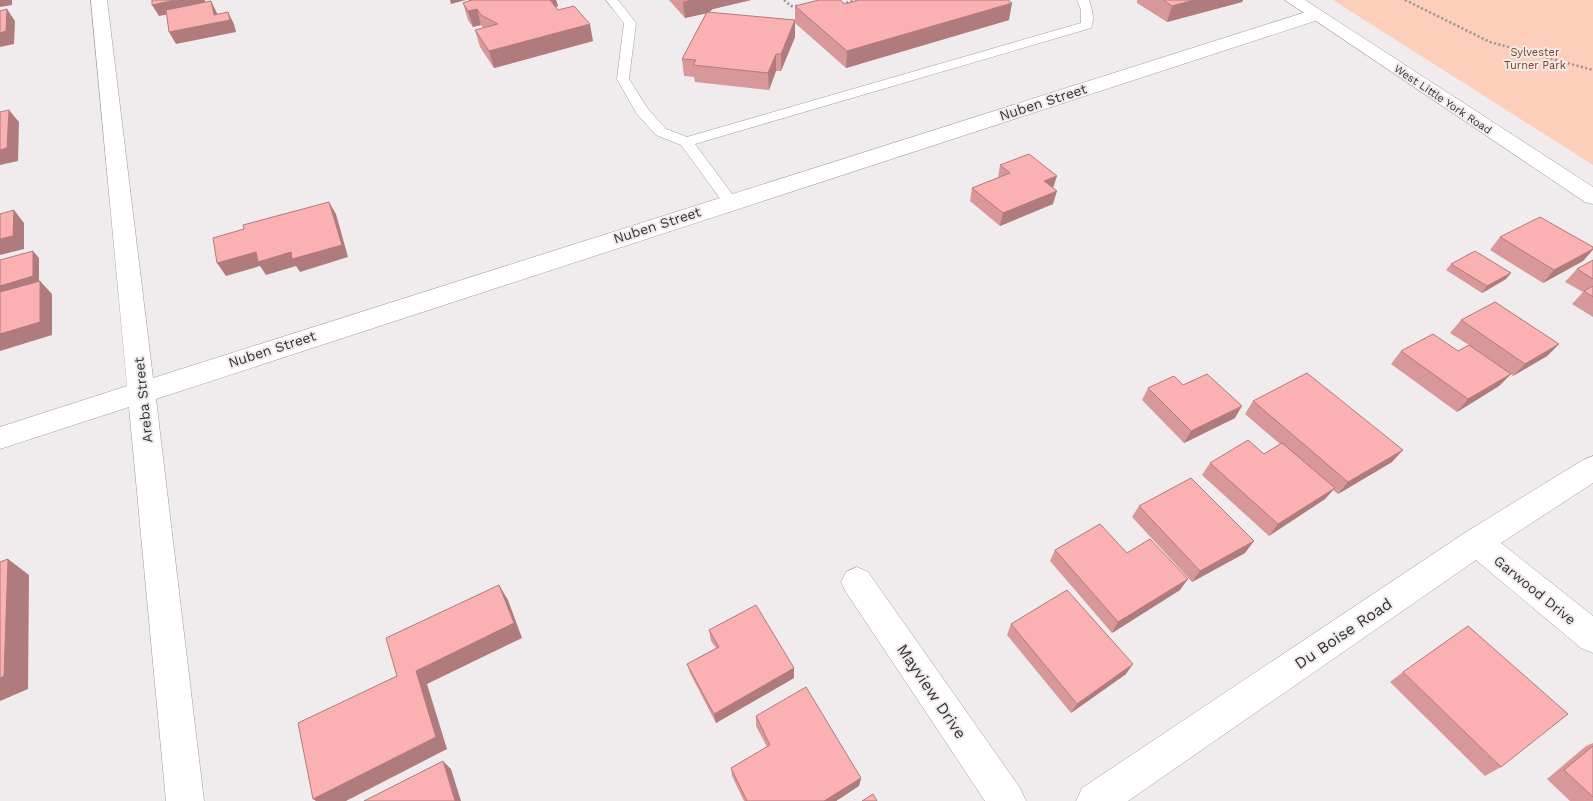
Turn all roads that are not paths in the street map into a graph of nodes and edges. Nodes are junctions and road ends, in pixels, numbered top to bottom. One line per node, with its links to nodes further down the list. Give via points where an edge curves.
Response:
1 (99, 0): 9 (street, Areba Street)
2 (612, 0): 6 (lane, via 630,23 623,79 642,111 661,132)
3 (1083, 0): 6 (lane, via 1087,25)
4 (1293, 0): 5 (street, West Little York Road)
5 (1315, 15): 7 (street, West Little York Road); 8 (street, Nuben Street)
6 (686, 142): 8 (lane)
7 (1593, 197)
8 (730, 202): 9 (street, Nuben Street)
9 (142, 390): 10 (street, Nuben Street); 15 (street, Areba Street)
10 (0, 438)
11 (1593, 468): 12 (street, Du Boise Road)
12 (1477, 542): 14 (street, Garwood Drive); 17 (street, Du Boise Road)
13 (857, 582): 16 (street, Mayview Drive)
14 (1593, 637)
15 (185, 801)
16 (1007, 801)
17 (1095, 801)

